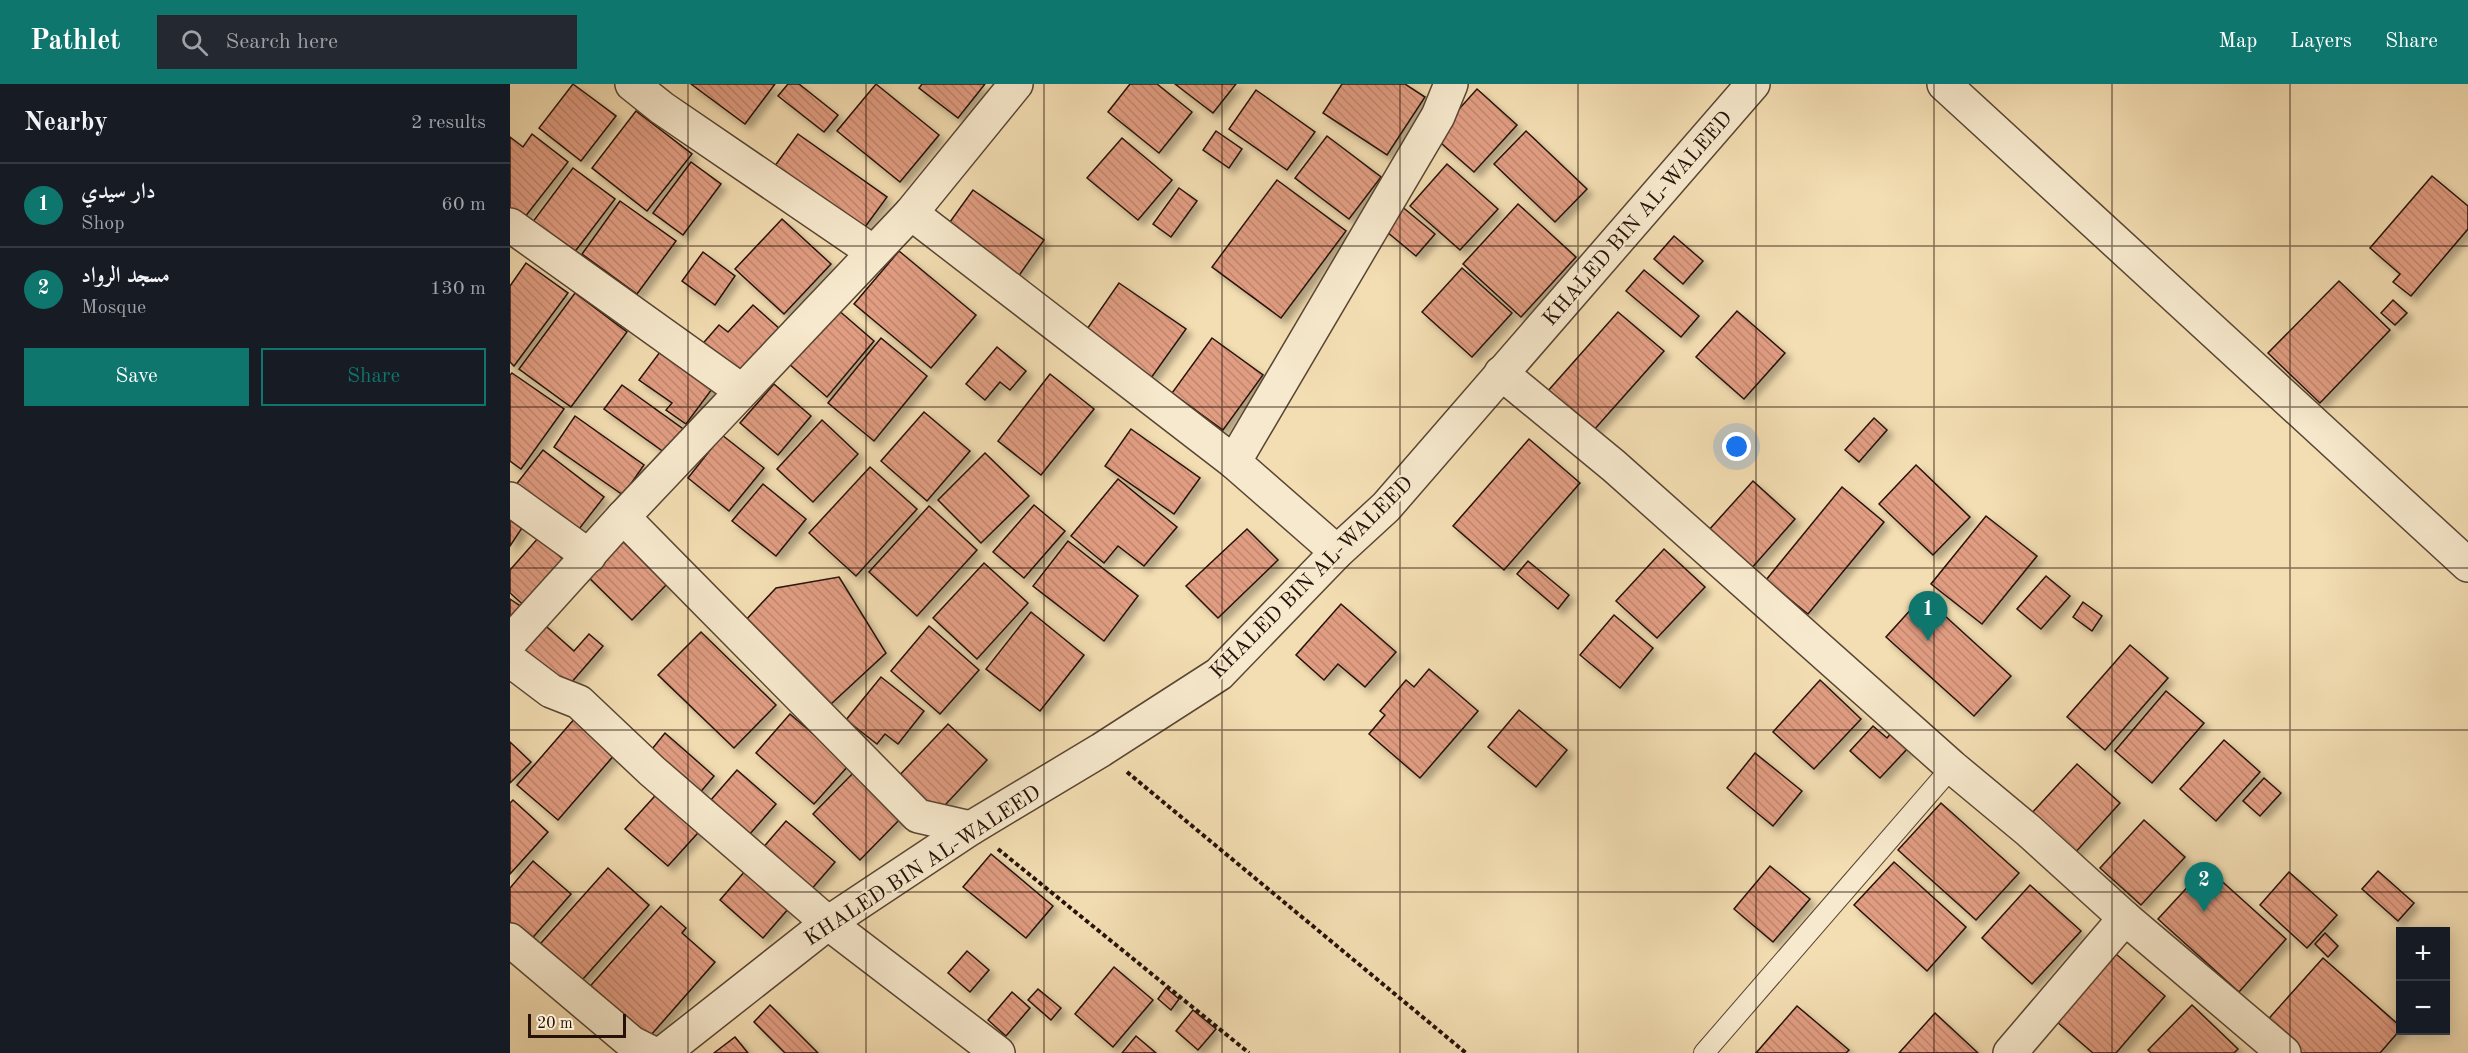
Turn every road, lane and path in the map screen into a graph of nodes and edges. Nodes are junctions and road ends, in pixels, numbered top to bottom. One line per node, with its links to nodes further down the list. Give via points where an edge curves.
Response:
1 (632, 84): 8 (street)
2 (1016, 84): 6 (street)
3 (1451, 84): 11 (street, via 1438,116)
4 (1754, 84): 9 (street, KHALED BIN AL-WALEED)
5 (1944, 84): 16 (street)
6 (911, 213): 8 (street); 11 (street)
7 (510, 225): 10 (street)
8 (873, 252): 10 (street)
9 (1501, 373): 14 (street, KHALED BIN AL-WALEED, via 1386,507); 20 (street, via 1614,466)
10 (742, 391): 13 (street)
11 (1234, 462): 14 (street)
12 (510, 498): 15 (street)
13 (623, 517): 15 (street); 21 (street, via 918,816)
14 (1337, 552): 19 (street, KHALED BIN AL-WALEED, via 1219,674)
15 (589, 556): 17 (street)
16 (2468, 565)
17 (510, 642)
18 (510, 660): 23 (street, via 551,691 579,702 652,771)
19 (1101, 750): 21 (street, KHALED BIN AL-WALEED); 29 (path)
20 (1952, 768): 22 (street); 30 (lane)
21 (971, 828): 23 (street, KHALED BIN AL-WALEED); 28 (path)
22 (2125, 918): 31 (street); 32 (street)
23 (828, 923): 26 (street, KHALED BIN AL-WALEED); 27 (street)
24 (510, 940): 25 (street, via 632,1043)
25 (652, 1053)
26 (663, 1053)
27 (998, 1053)
28 (1249, 1053)
29 (1466, 1053)
30 (1704, 1053)
31 (2010, 1053)
32 (2284, 1053)

